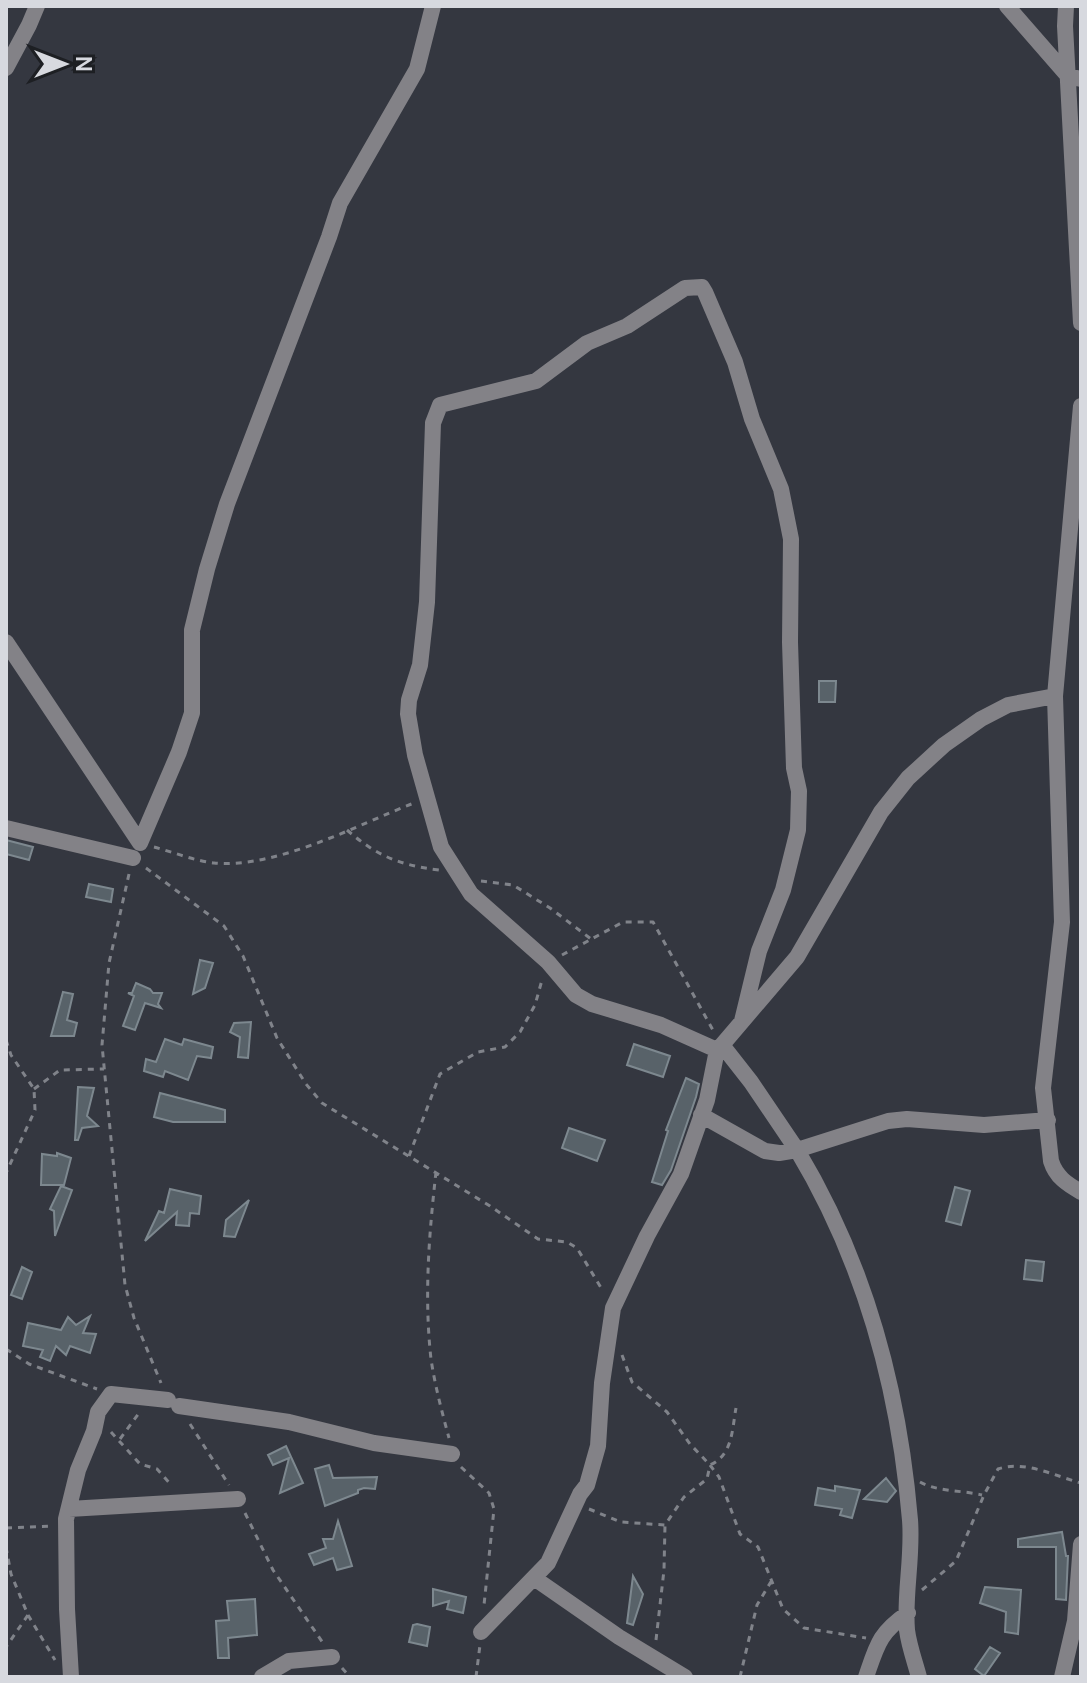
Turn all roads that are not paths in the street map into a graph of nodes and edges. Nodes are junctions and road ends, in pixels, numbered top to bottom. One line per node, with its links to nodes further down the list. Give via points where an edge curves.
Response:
1 (37, 6): 5 (street)
2 (433, 6): 12 (street, via 417,69 340,203 227,504 192,630 192,713)
3 (1007, 6): 6 (street)
4 (1066, 6): 6 (street)
5 (6, 68)
6 (1074, 77): 7 (street)
7 (1081, 323)
8 (1081, 406): 10 (street)
9 (6, 642): 12 (street)
10 (1055, 696): 13 (street, via 1008,705 981,719 908,778 881,812 797,957); 16 (street, via 1062,922 1044,1070)
11 (6, 828): 12 (street)
12 (136, 851)
13 (742, 1021): 14 (street); 14 (street, via 798,830 791,539 781,489 735,362 702,287 685,288 627,326 587,343 536,381 457,399 436,410 427,602 408,714 441,847 471,894 548,962 576,995)
14 (720, 1048): 15 (street); 17 (street, via 751,1082)
15 (701, 1115): 17 (street, via 765,1151); 23 (street, via 681,1174 613,1308 598,1446 587,1485 548,1563)
16 (1048, 1120): 17 (street, via 984,1125 888,1121); 18 (street, via 1054,1171)
17 (797, 1150): 24 (street, via 835,1219 869,1306 894,1401 910,1522)
18 (1081, 1192)
19 (452, 1454): 21 (street, via 111,1394 98,1412)
20 (238, 1499): 21 (street)
21 (68, 1518): 27 (street)
22 (1081, 1544): 32 (street, via 1075,1621)
23 (534, 1578): 25 (street); 29 (street)
24 (908, 1608): 30 (street, via 878,1640); 31 (street)
25 (481, 1632)
26 (332, 1657): 28 (street, via 289,1661)
27 (71, 1677)
28 (262, 1677)
29 (685, 1677)
30 (866, 1677)
31 (919, 1677)
32 (1062, 1677)

